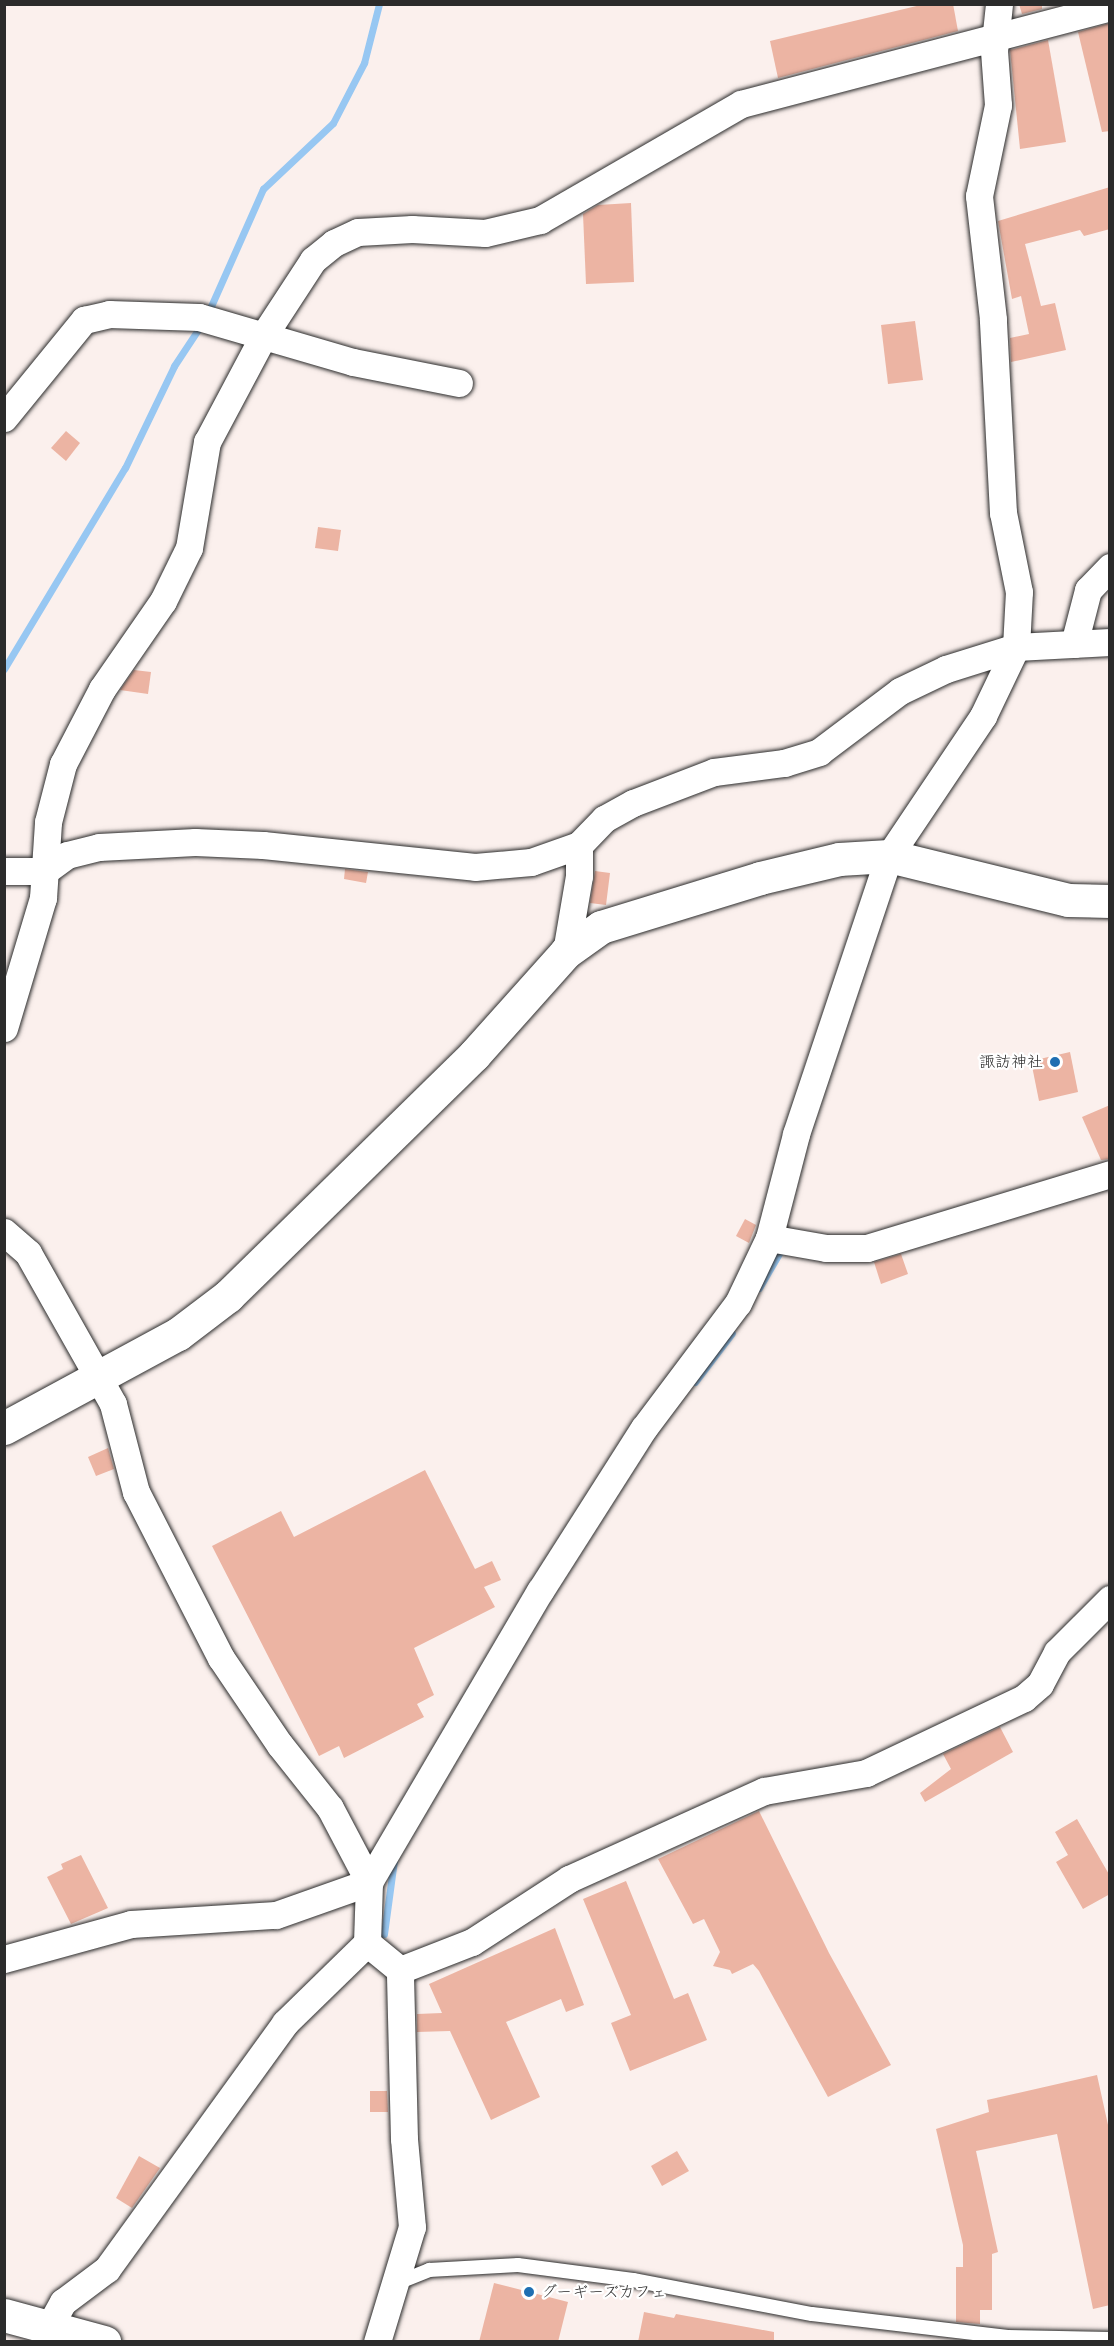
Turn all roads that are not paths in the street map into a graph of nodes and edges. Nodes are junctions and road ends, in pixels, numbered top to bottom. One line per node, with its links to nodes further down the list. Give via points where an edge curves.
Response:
1 (999, 4): 3 (street)
2 (1110, 7): 3 (street)
3 (996, 35): 4 (street, via 741,104 540,220 485,233 412,229 358,232 334,243 314,260); 10 (street, via 998,105 979,196 993,319 1003,513 1019,592)
4 (264, 335): 5 (street, via 353,362); 6 (street, via 205,319 109,314 84,320); 14 (street, via 207,442 189,548 163,601 102,689 63,764 48,822)
5 (459, 383)
6 (4, 418)
7 (1110, 567): 9 (street, via 1088,590)
8 (1110, 642): 9 (street)
9 (1074, 644): 10 (street)
10 (1016, 647): 11 (street, via 946,669 900,691 819,752 784,763 714,772 633,803 604,819); 12 (street, via 983,716)
11 (579, 845): 14 (street, via 531,862 475,867 195,842 99,847 67,855); 16 (street, via 579,876)
12 (889, 856): 15 (main road, via 1068,900); 16 (main road, via 839,859 760,878 601,927); 20 (street, via 796,1134)
13 (4, 871): 14 (street)
14 (45, 871): 17 (street, via 43,898)
15 (1110, 901)
16 (566, 952): 21 (main road, via 474,1055 228,1296 178,1334)
17 (4, 1028)
18 (1110, 1174): 20 (street, via 867,1248 826,1248)
19 (4, 1232): 21 (street, via 28,1253)
20 (770, 1238): 24 (street, via 738,1303 644,1428 540,1592)
21 (98, 1376): 22 (main road); 24 (street, via 113,1404 136,1492 221,1658 280,1745 330,1808)
22 (4, 1428)
23 (1110, 1599): 27 (street, via 1057,1652 1040,1684 1024,1698 866,1773 765,1791 569,1879 472,1942)
24 (369, 1882): 25 (street); 26 (street, via 276,1915 131,1924)
25 (367, 1943): 27 (street); 30 (street, via 285,2023 107,2269 63,2302)
26 (4, 1959)
27 (400, 1970): 28 (street, via 404,2139 412,2227)
28 (397, 2283): 31 (lane, via 429,2270 518,2265 633,2280 812,2314 1008,2337); 33 (street)
29 (4, 2315): 30 (main road)
30 (49, 2327): 32 (main road)
31 (1110, 2339)
32 (104, 2342)
33 (377, 2342)

